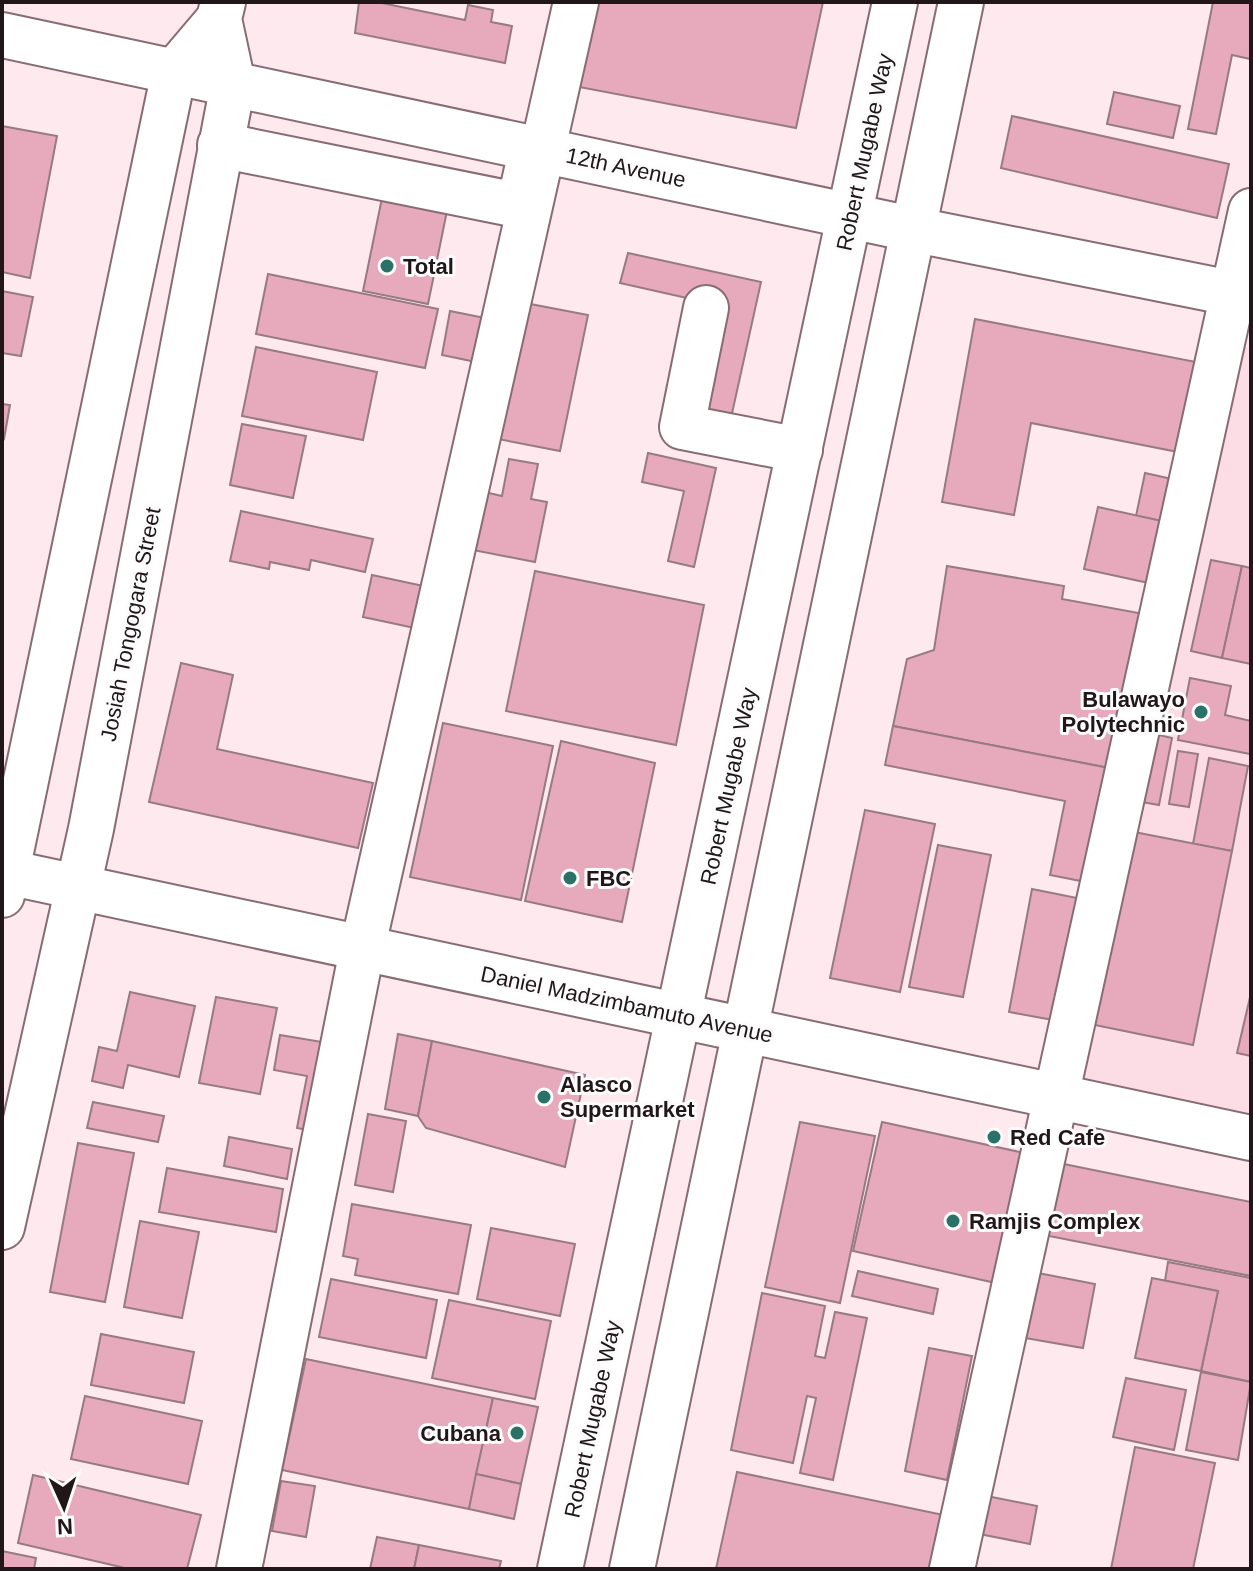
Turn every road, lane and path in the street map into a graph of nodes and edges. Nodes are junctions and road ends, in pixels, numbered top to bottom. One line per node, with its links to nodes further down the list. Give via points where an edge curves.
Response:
1 (576, 2): 10 (main road)
2 (895, 2): 13 (main road, Robert Mugabe Way)
3 (961, 2): 14 (main road)
4 (221, 10): 6 (main road, Josiah Tongogara Street); 7 (main road, Josiah Tongogara Street)
5 (2, 35): 6 (main road, 12th Avenue)
6 (174, 72): 7 (main road, 12th Avenue); 18 (main road, Josiah Tongogara Street)
7 (233, 84): 8 (main road, 12th Avenue); 9 (main road, Josiah Tongogara Street)
8 (372, 112): 10 (main road, 12th Avenue); 11 (main road)
9 (220, 145): 11 (main road); 19 (main road, Josiah Tongogara Street)
10 (538, 148): 11 (main road, via 522,192 507,203); 13 (main road, 12th Avenue); 20 (main road)
11 (365, 174)
12 (1251, 211): 15 (main road)
13 (850, 215): 14 (main road, 12th Avenue); 17 (main road, Robert Mugabe Way)
14 (916, 230): 15 (main road, 12th Avenue); 22 (main road)
15 (1243, 295): 23 (main road)
16 (706, 308): 17 (main road, via 682,427)
17 (800, 450): 21 (main road, Robert Mugabe Way)
18 (4, 880): 19 (main road, Daniel Madzimbamuto Avenue)
19 (79, 888): 20 (main road, Daniel Madzimbamuto Avenue); 25 (main road, Josiah Tongogara Street)
20 (362, 950): 21 (main road, Daniel Madzimbamuto Avenue); 26 (main road)
21 (679, 1015): 22 (main road, Daniel Madzimbamuto Avenue); 27 (main road, Robert Mugabe Way)
22 (746, 1029): 23 (main road, Daniel Madzimbamuto Avenue); 28 (main road)
23 (1058, 1096): 24 (main road, Daniel Madzimbamuto Avenue); 29 (main road)
24 (1251, 1138)
25 (2, 1227)
26 (239, 1569)
27 (560, 1569)
28 (632, 1569)
29 (952, 1569)

